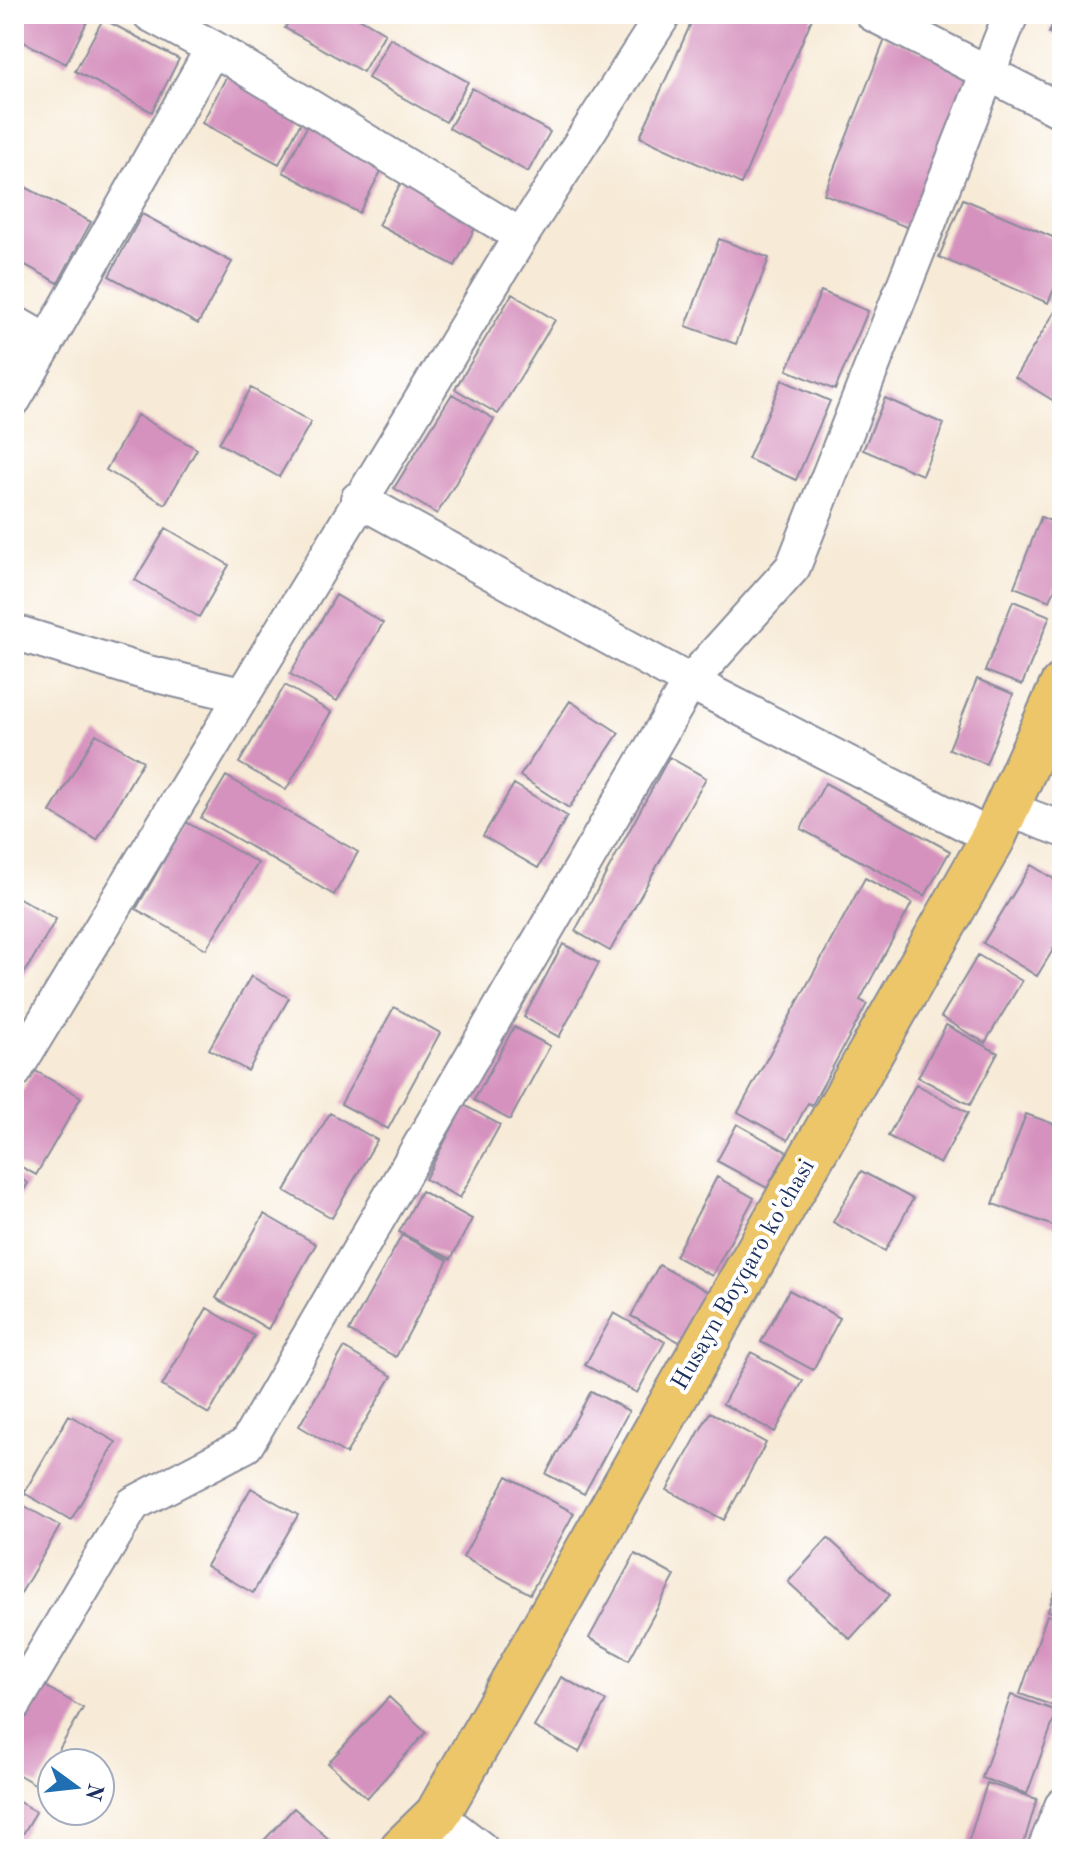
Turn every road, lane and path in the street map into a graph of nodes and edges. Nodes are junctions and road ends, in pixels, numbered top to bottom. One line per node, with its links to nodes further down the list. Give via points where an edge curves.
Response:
1 (150, 14): 5 (street)
2 (664, 14): 8 (street)
3 (873, 14): 6 (street)
4 (1011, 14): 6 (street)
5 (213, 48): 8 (street); 10 (street)
6 (988, 72): 7 (street); 14 (street, via 793,567)
7 (1062, 111)
8 (521, 236): 12 (street)
9 (14, 323): 10 (street)
10 (47, 342): 11 (street)
11 (14, 399)
12 (358, 499): 14 (street); 16 (street)
13 (14, 632): 16 (street)
14 (690, 682): 17 (street); 20 (street, via 246,1445 133,1504)
15 (1062, 686): 17 (main road, Husayn Boyqaro ko'chasi)
16 (241, 695): 19 (street)
17 (1000, 824): 18 (street); 22 (main road, Husayn Boyqaro ko'chasi)
18 (1062, 829)
19 (17, 1061)
20 (14, 1704)
21 (1062, 1806): 25 (street)
22 (437, 1815): 23 (main road, Husayn Boyqaro ko'chasi); 24 (street)
23 (402, 1849)
24 (481, 1849)
25 (1045, 1849)

